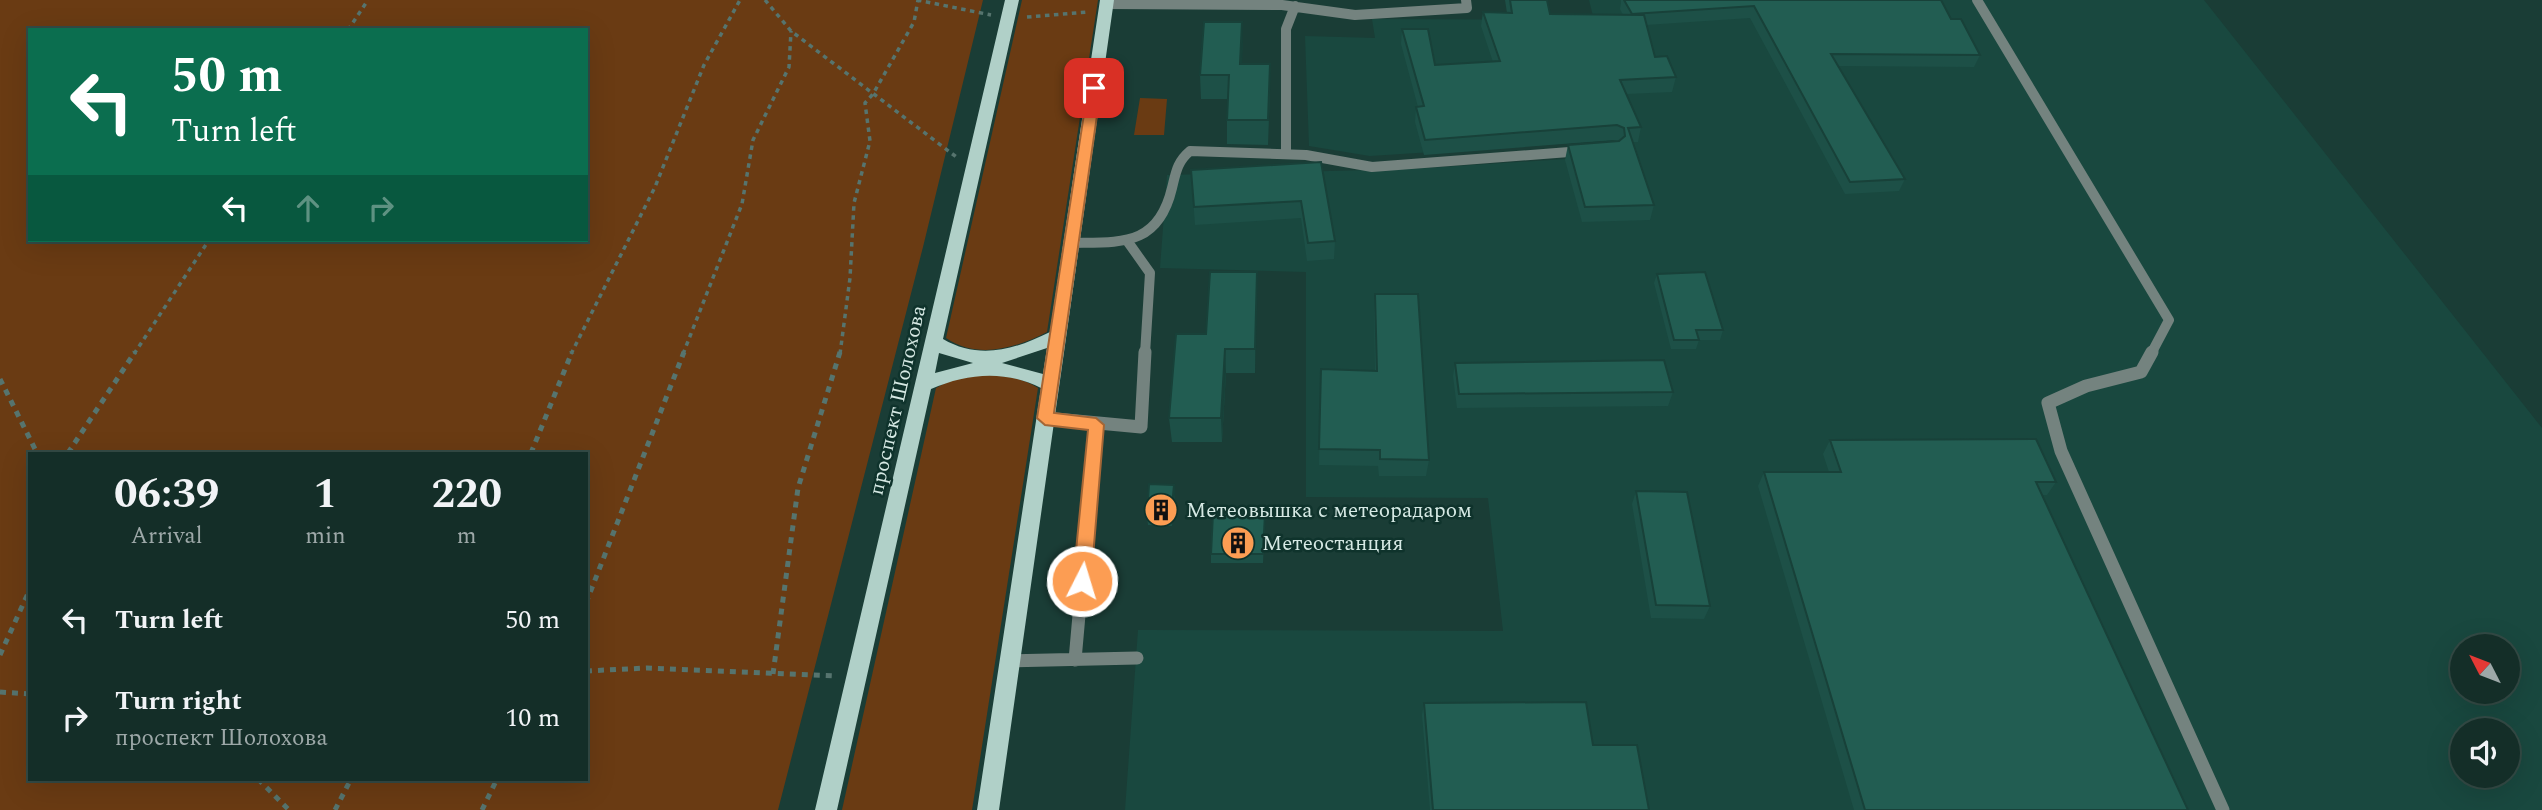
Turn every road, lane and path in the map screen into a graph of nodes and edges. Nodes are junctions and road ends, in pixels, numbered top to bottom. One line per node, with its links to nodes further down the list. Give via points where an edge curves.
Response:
1 (368, 0): 12 (path)
2 (740, 0): 30 (path, via 704,65 655,187 568,359)
3 (765, 0): 13 (path)
4 (917, 0): 11 (path); 14 (path, via 914,22)
5 (1012, 0): 11 (main road, проспект Шолохова)
6 (1466, 0): 8 (lane, via 1468,8 1355,15 1322,11)
7 (1977, 0): 50 (lane, via 2169,320 2141,372 2086,386 2048,403 2061,451)
8 (1312, 4): 10 (lane)
9 (1107, 5): 10 (lane); 11 (path); 20 (main road)
10 (1295, 6): 16 (lane, via 1286,29)
11 (1008, 19): 17 (main road, проспект Шолохова)
12 (349, 28)
13 (791, 31): 14 (path); 32 (path, via 789,67 753,140 742,204)
14 (873, 94): 17 (path); 38 (path, via 865,103 870,141 854,203 839,361 799,488)
15 (1600, 149): 16 (lane, via 1372,167)
16 (1286, 154): 19 (lane, via 1190,150 1180,160 1169,201 1154,226)
17 (973, 171): 22 (main road, проспект Шолохова)
18 (208, 242): 29 (path)
19 (1128, 242): 20 (lane); 27 (lane, via 1150,273 1141,427)
20 (1071, 243): 21 (main road)
21 (1057, 336): 22 (main road, via 1014,355 978,359 950,353); 25 (main road)
22 (934, 342): 24 (main road, проспект Шолохова)
23 (0, 379): 28 (path)
24 (924, 385): 25 (main road, via 947,374 1004,368 1031,374); 39 (main road, проспект Шолохова)
25 (1050, 385): 26 (main road)
26 (1045, 418): 27 (lane); 36 (main road)
27 (1096, 425): 35 (lane)
28 (36, 452)
29 (69, 452)
30 (531, 452)
31 (28, 593): 33 (path)
32 (588, 598)
33 (0, 656)
34 (1137, 659): 35 (lane)
35 (1075, 660): 36 (lane)
36 (1010, 661): 49 (main road)
37 (588, 671): 38 (path, via 647,668)
38 (773, 674): 39 (path)
39 (857, 676): 48 (main road, проспект Шолохова)
40 (0, 692): 41 (path)
41 (28, 694)
42 (260, 781): 45 (path)
43 (350, 781): 46 (path)
44 (496, 781): 47 (path)
45 (289, 810)
46 (335, 810)
47 (482, 810)
48 (826, 810)
49 (988, 810)
50 (2223, 810)

